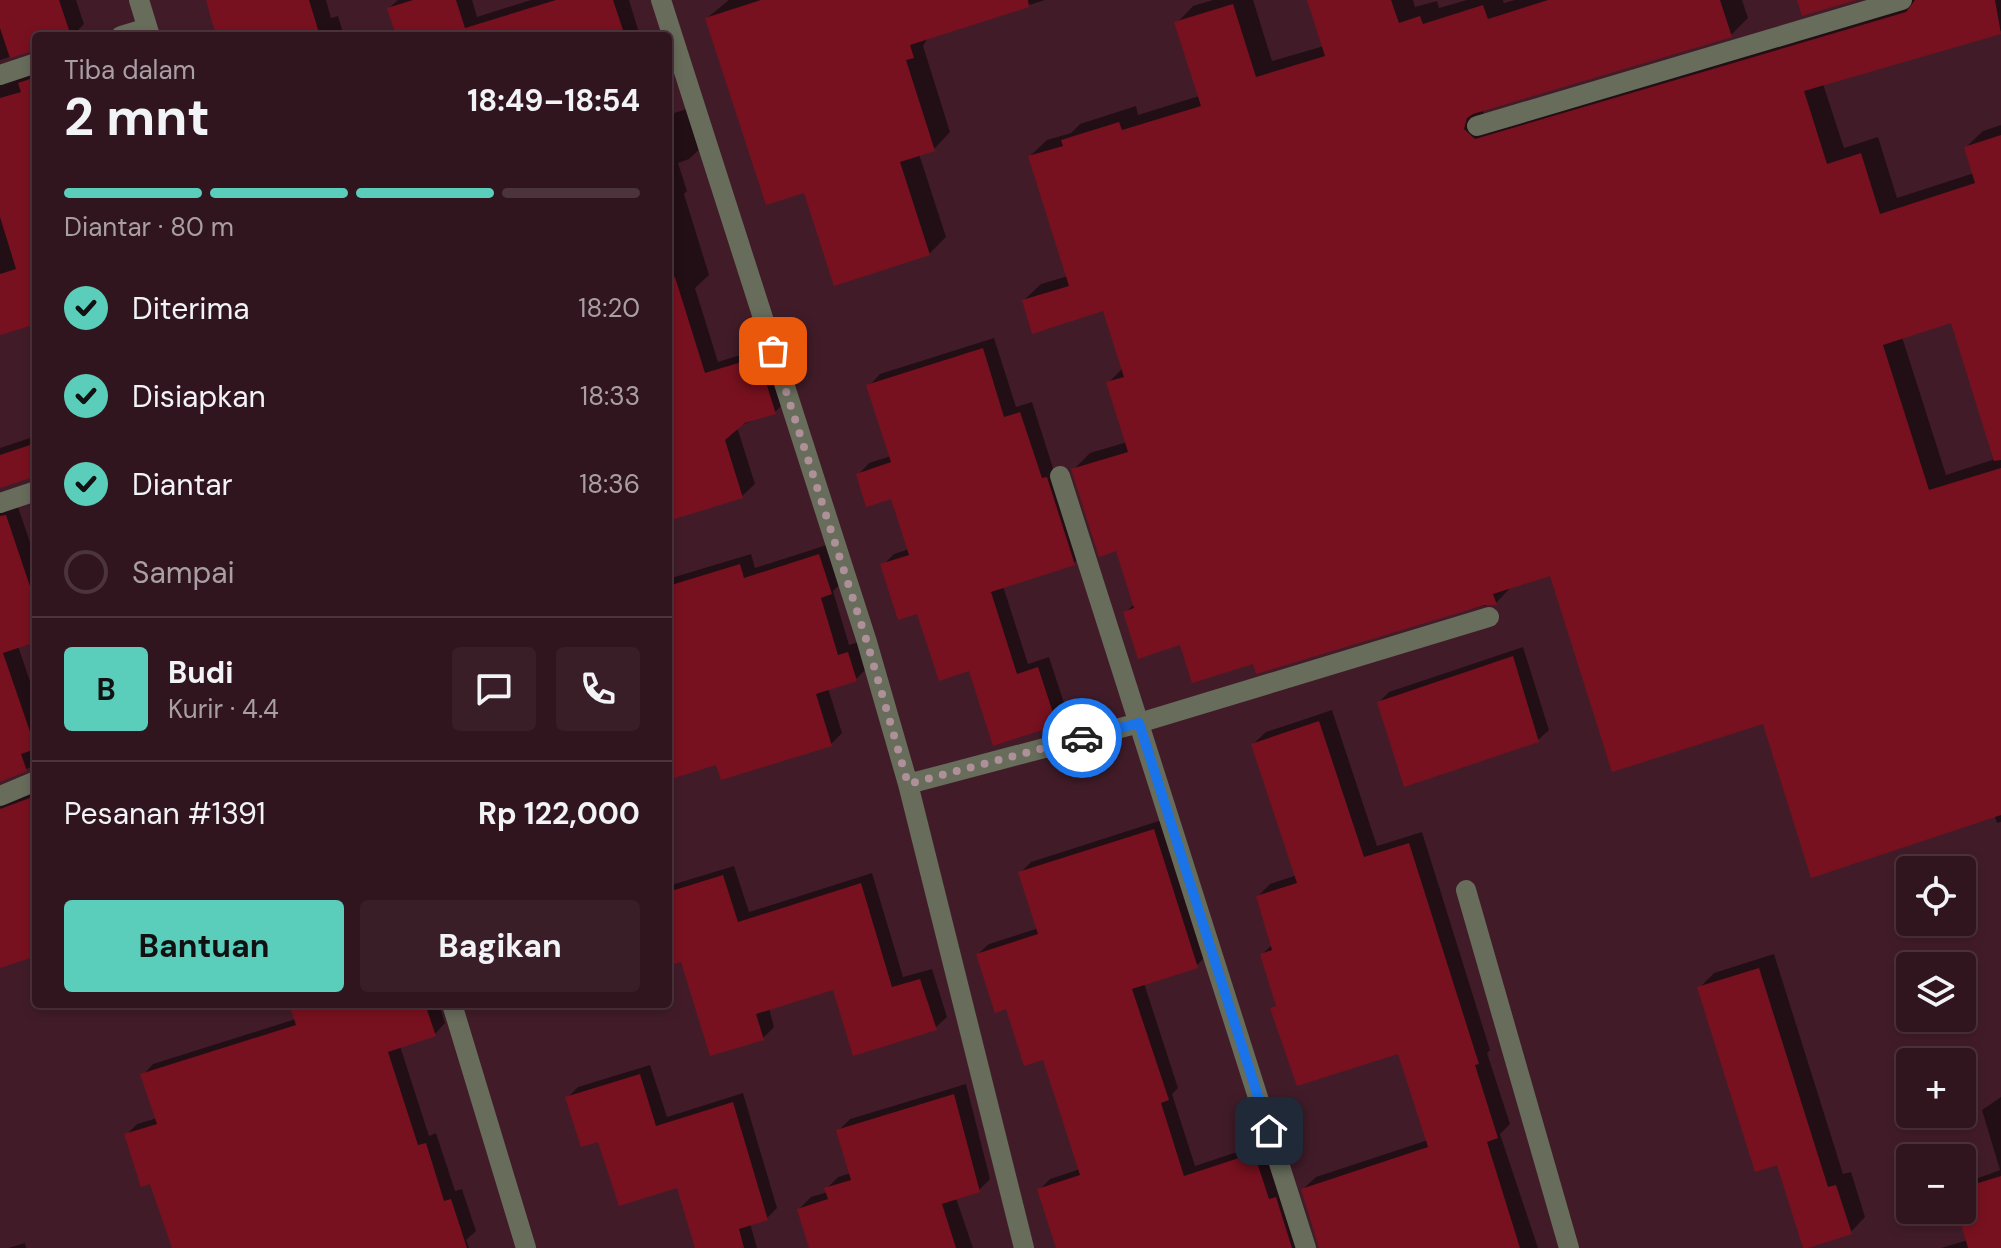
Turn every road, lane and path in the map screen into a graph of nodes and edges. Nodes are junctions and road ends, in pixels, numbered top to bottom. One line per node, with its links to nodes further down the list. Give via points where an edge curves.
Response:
1 (139, 0): 4 (street)
2 (661, 0): 5 (street)
3 (1902, 0): 9 (street)
4 (149, 32)
5 (671, 32)
6 (672, 34): 16 (street)
7 (32, 64): 8 (street)
8 (0, 75)
9 (1477, 126)
10 (1060, 476): 14 (street)
11 (32, 492): 12 (street)
12 (0, 503)
13 (1489, 617): 14 (street)
14 (1139, 723): 16 (street); 22 (street)
15 (32, 783): 17 (street)
16 (908, 784): 21 (street)
17 (0, 796)
18 (1466, 890): 23 (street)
19 (453, 1008): 20 (street)
20 (526, 1248)
21 (1024, 1248)
22 (1306, 1248)
23 (1569, 1248)

